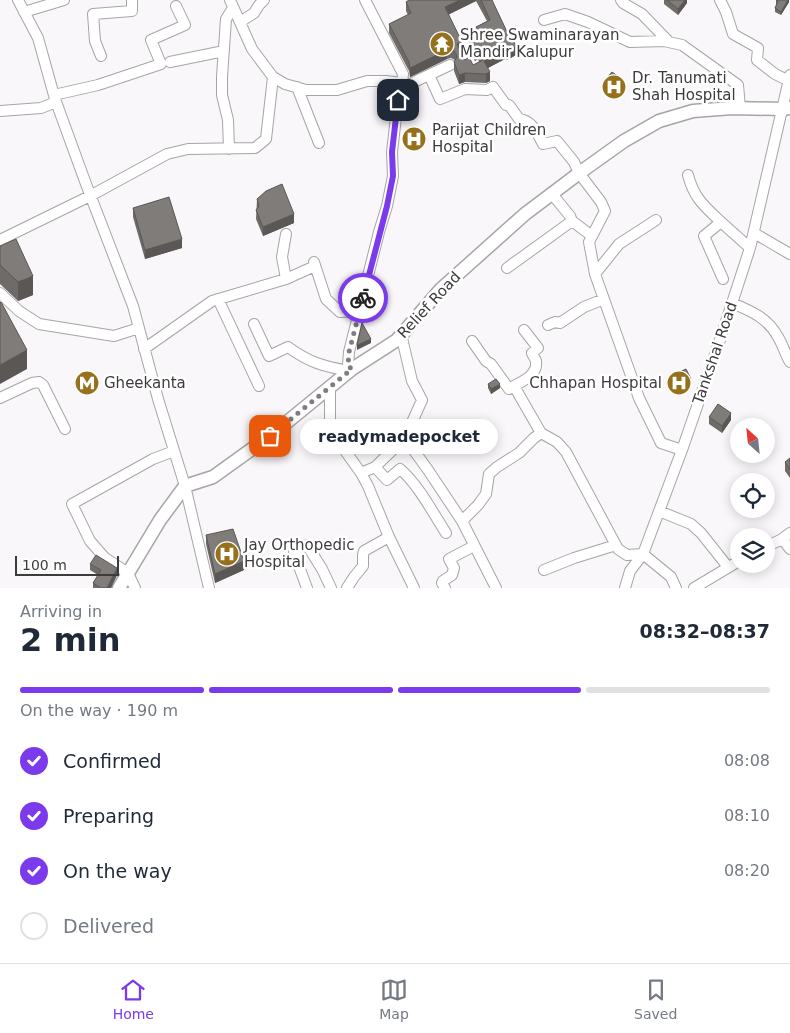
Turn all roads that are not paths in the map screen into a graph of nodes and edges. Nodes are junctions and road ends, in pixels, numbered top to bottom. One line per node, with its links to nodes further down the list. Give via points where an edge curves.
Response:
1 (18, 0): 10 (street)
2 (64, 0): 10 (street)
3 (132, 0): 15 (street, via 132,11 93,14)
4 (264, 0): 12 (street, via 254,14)
5 (365, 0): 21 (street, via 403,74)
6 (621, 0): 13 (street, via 642,14)
7 (720, 0): 20 (street, via 733,34 758,48 757,60 775,74)
8 (231, 4): 12 (street); 14 (street, via 226,19)
9 (176, 6): 23 (street, via 185,25 151,40 161,64)
10 (24, 12): 23 (street, via 38,38)
11 (544, 20): 13 (street, via 566,14 630,42)
12 (240, 22): 19 (street, via 252,49)
13 (670, 42): 24 (street, via 682,45 738,85)
14 (224, 51): 16 (street); 28 (street, via 222,95 228,120)
15 (101, 56)
16 (170, 62)
17 (450, 65): 18 (street)
18 (429, 75): 21 (street); 29 (street, via 440,99 464,89 487,90 493,87 519,119 526,120 534,128 542,144 557,141)
19 (273, 77): 22 (street); 28 (street, via 266,139 255,148)
20 (789, 78): 25 (street, Tankshal Road)
21 (400, 87): 22 (street, via 386,81 367,82 338,90); 50 (street, via 392,152 393,176)
22 (298, 88): 27 (street)
23 (55, 99): 26 (street, via 41,108); 32 (street)
24 (740, 108): 25 (main road, Relief Road); 29 (main road, Relief Road, via 694,111 659,121)
25 (786, 109): 36 (street, Tankshal Road)
26 (0, 111)
27 (319, 143)
28 (229, 149): 32 (street, via 188,149 167,154)
29 (579, 173): 31 (main road, Relief Road); 38 (street, via 605,210)
30 (688, 175): 35 (street, via 695,195)
31 (552, 194): 34 (street); 55 (main road, Relief Road, via 441,289)
32 (90, 196): 39 (street); 53 (street)
33 (656, 220): 43 (street, via 619,244)
34 (572, 221): 38 (street); 42 (street)
35 (720, 222): 40 (street); 45 (street, via 704,236)
36 (754, 232): 40 (street, Tankshal Road); 41 (street)
37 (286, 234): 44 (street, via 282,257)
38 (592, 236): 43 (street, via 589,242)
39 (0, 240)
40 (750, 248): 49 (street, Tankshal Road)
41 (790, 254)
42 (507, 268)
43 (595, 274): 48 (street)
44 (286, 279): 47 (street); 50 (street, via 315,264 326,299 340,312)
45 (723, 279)
46 (0, 293): 53 (street, via 39,324 114,336)
47 (218, 299): 57 (street); 60 (street)
48 (604, 299): 52 (street, via 584,307 560,323); 67 (street, via 639,398 661,442)
49 (732, 303): 58 (street, via 751,310 770,325); 67 (street, Tankshal Road)
50 (359, 311): 59 (street, via 349,352 348,366)
51 (254, 324): 59 (street, via 269,356 288,347 303,358)
52 (548, 325)
53 (139, 328): 57 (street)
54 (524, 330): 62 (street, via 538,348 532,354 535,369 528,379)
55 (402, 334): 59 (main road, Relief Road); 66 (street, via 412,381 422,400)
56 (472, 341): 62 (street, via 509,389)
57 (144, 349): 68 (street)
58 (790, 362)
59 (351, 370): 61 (main road, Relief Road)
60 (259, 386)
61 (330, 386): 70 (street, via 330,420 336,438); 71 (main road, Relief Road, via 270,436 213,477)
62 (514, 386): 65 (street)
63 (0, 398): 64 (street, via 39,382)
64 (65, 429)
65 (541, 433): 73 (street, via 489,474 486,494); 78 (street, via 557,442 566,452)
66 (406, 438): 69 (street); 73 (street)
67 (682, 450): 72 (street, Tankshal Road)
68 (174, 451): 71 (street); 84 (street, via 153,459 72,504 90,542 105,558)
69 (375, 467): 70 (street); 74 (street, via 387,480 400,469 416,486)
70 (361, 473): 76 (street)
71 (185, 486): 84 (main road); 87 (street)
72 (659, 511): 81 (street, Tankshal Road); 82 (street, via 691,524)
73 (462, 521): 79 (street)
74 (446, 533)
75 (786, 536): 77 (street); 80 (street)
76 (389, 538): 90 (street, via 364,551 363,566); 91 (street)
77 (775, 542)
78 (616, 545): 81 (street, via 627,555); 83 (street)
79 (474, 546): 92 (street, via 449,559 454,568 452,575 443,581); 93 (street)
80 (790, 549)
81 (643, 554): 94 (street, Tankshal Road, via 630,571); 95 (street, via 672,577)
82 (728, 567): 96 (street)
83 (544, 570)
84 (128, 572): 85 (main road); 86 (street)
85 (118, 588)
86 (136, 588)
87 (209, 588)
88 (307, 588): 89 (street, via 294,552 307,545)
89 (331, 588)
90 (347, 588)
91 (413, 588)
92 (445, 588)
93 (496, 588)
94 (625, 588)
95 (676, 588)
96 (694, 588)

